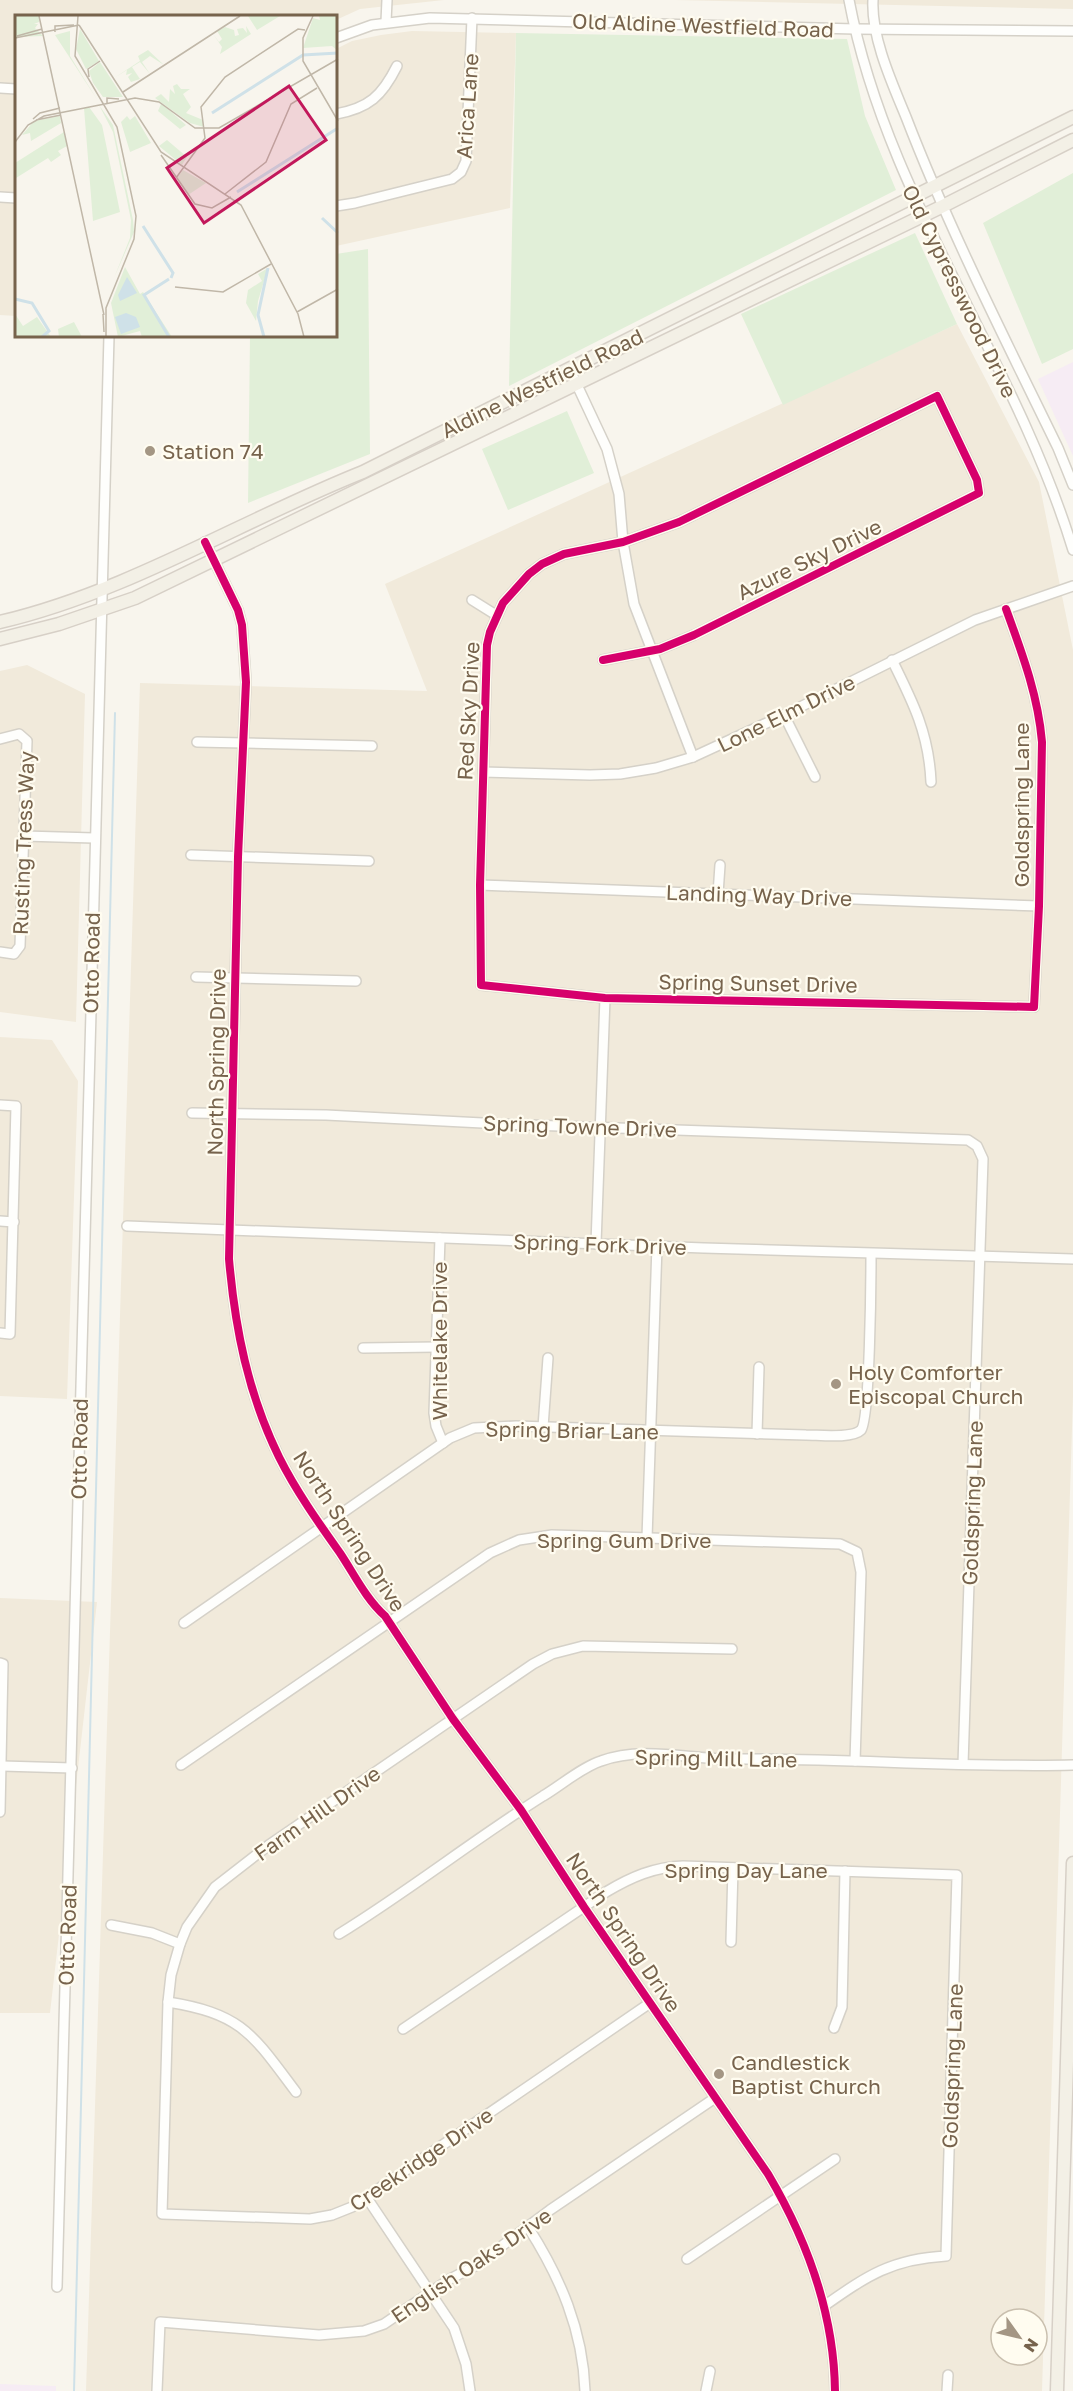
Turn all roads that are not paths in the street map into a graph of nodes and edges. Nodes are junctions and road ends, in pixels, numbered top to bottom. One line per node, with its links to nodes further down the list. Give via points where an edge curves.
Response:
1 (387, 0): 5 (street)
2 (849, 0): 6 (street, Old Cypresswood Drive)
3 (873, 0): 7 (street, Old Cypresswood Drive)
4 (472, 18): 5 (street, Old Aldine Westfield Road); 6 (street, Old Aldine Westfield Road); 20 (street, Arica Lane, via 466,161 461,172 452,179)
5 (386, 22): 9 (street, Old Aldine Westfield Road)
6 (855, 29): 7 (street, Old Aldine Westfield Road); 17 (street, Old Cypresswood Drive, via 880,115)
7 (875, 29): 8 (street, Old Aldine Westfield Road); 16 (street, Old Cypresswood Drive)
8 (1073, 31)
9 (338, 37)
10 (397, 66): 13 (street, via 379,96 361,108)
11 (0, 88): 12 (street)
12 (15, 89)
13 (338, 114)
14 (1073, 117): 16 (main road, Aldine Westfield Road)
15 (1073, 140): 21 (main road, Aldine Westfield Road)
16 (933, 188): 17 (main road, Aldine Westfield Road); 21 (street, Old Cypresswood Drive)
17 (914, 196): 22 (street, Old Cypresswood Drive); 23 (main road, Aldine Westfield Road)
18 (0, 197): 19 (street)
19 (15, 198)
20 (338, 206)
21 (941, 207): 22 (main road, Aldine Westfield Road); 31 (street, Old Cypresswood Drive)
22 (923, 215): 24 (main road, Aldine Westfield Road); 32 (street, Old Cypresswood Drive)
23 (779, 264): 24 (main road); 25 (main road, Aldine Westfield Road)
24 (787, 281): 26 (main road, Aldine Westfield Road)
25 (674, 317): 26 (main road); 28 (main road, Aldine Westfield Road)
26 (681, 333): 29 (main road, Aldine Westfield Road)
27 (108, 338): 43 (street)
28 (570, 370): 29 (street); 33 (main road, Aldine Westfield Road)
29 (576, 384): 34 (main road, Aldine Westfield Road); 39 (street, via 614,472)
30 (937, 396): 39 (street, Red Sky Drive, via 679,522); 50 (street, Azure Sky Drive, via 977,480 979,494 778,595)
31 (1033, 397): 32 (street); 36 (street, Old Cypresswood Drive)
32 (1015, 405): 40 (street, Old Cypresswood Drive)
33 (471, 418): 34 (main road); 35 (main road, Aldine Westfield Road)
34 (477, 432): 37 (main road, Aldine Westfield Road)
35 (351, 476): 37 (main road); 38 (main road, Aldine Westfield Road)
36 (1073, 485)
37 (359, 490): 41 (main road, Aldine Westfield Road)
38 (205, 542): 41 (street, North Spring Drive); 43 (main road, Aldine Westfield Road)
39 (623, 542): 47 (street, Red Sky Drive, via 564,554 542,564 512,590); 50 (street, via 634,604)
40 (1073, 549)
41 (213, 560): 46 (main road, Aldine Westfield Road); 56 (street, North Spring Drive, via 242,625 246,682)
42 (1073, 586): 45 (street, Lone Elm Drive)
43 (101, 588): 46 (street); 48 (main road, Aldine Westfield Road)
44 (472, 600): 47 (street)
45 (1006, 609): 52 (street, Lone Elm Drive); 70 (street, Goldspring Lane, via 1033,682 1040,717 1043,767)
46 (100, 612): 49 (main road, Aldine Westfield Road); 63 (street, Otto Road)
47 (496, 615): 59 (street, Red Sky Drive, via 487,645)
48 (0, 622)
49 (0, 639)
50 (652, 651): 51 (street, Azure Sky Drive); 58 (street)
51 (603, 660)
52 (892, 660): 53 (street, Lone Elm Drive); 61 (street, via 923,727)
53 (784, 715): 58 (street, Lone Elm Drive); 60 (street)
54 (0, 739): 62 (street, Rusting Tress Way, via 19,734 27,741)
55 (197, 742): 56 (street)
56 (242, 743): 57 (street); 65 (street, North Spring Drive)
57 (372, 746)
58 (693, 757): 59 (street, Lone Elm Drive, via 620,774)
59 (483, 772): 68 (street, Red Sky Drive)
60 (815, 777)
61 (931, 782)
62 (24, 836): 63 (street); 71 (street, Rusting Tress Way, via 20,946 14,954)
63 (94, 838): 114 (street, Otto Road)
64 (191, 855): 65 (street)
65 (238, 857): 66 (street); 73 (street, North Spring Drive)
66 (369, 861)
67 (720, 865): 69 (street)
68 (480, 885): 69 (street, Landing Way Drive); 75 (street, Red Sky Drive)
69 (718, 894): 70 (street, Landing Way Drive)
70 (1039, 906): 77 (street, Goldspring Lane)
71 (0, 952)
72 (196, 977): 73 (street)
73 (236, 978): 74 (street); 80 (street, North Spring Drive)
74 (356, 981)
75 (481, 985): 76 (street, Spring Sunset Drive)
76 (605, 998): 77 (street, Spring Sunset Drive); 81 (street)
77 (1034, 1007)
78 (0, 1105): 84 (street, via 16,1106)
79 (192, 1113): 80 (street, Spring Towne Drive)
80 (232, 1114): 81 (street, Spring Towne Drive); 86 (street, North Spring Drive)
81 (601, 1127): 82 (street, Spring Towne Drive); 88 (street)
82 (968, 1140): 91 (street, Goldspring Lane, via 977,1146 983,1159)
83 (0, 1221): 84 (street)
84 (14, 1222): 93 (street)
85 (127, 1226): 86 (street, Spring Fork Drive)
86 (229, 1228): 87 (street, Spring Fork Drive); 102 (street, North Spring Drive, via 233,1306 250,1382 280,1459)
87 (440, 1238): 88 (street, Spring Fork Drive); 94 (street, Whitelake Drive)
88 (596, 1244): 89 (street, Spring Fork Drive)
89 (657, 1246): 90 (street, Spring Fork Drive); 99 (street)
90 (871, 1254): 91 (street, Spring Fork Drive); 100 (street, Spring Briar Lane, via 864,1425 850,1435)
91 (980, 1257): 92 (street, Spring Fork Drive); 110 (street, Goldspring Lane)
92 (1073, 1259)
93 (5, 1334)
94 (437, 1347): 95 (street); 101 (street, Whitelake Drive, via 434,1413)
95 (363, 1348)
96 (548, 1358): 98 (street)
97 (759, 1367): 100 (street)
98 (543, 1427): 99 (street, Spring Briar Lane); 101 (street, Spring Briar Lane, via 474,1428)
99 (651, 1431): 100 (street, Spring Briar Lane); 103 (street)
100 (757, 1434)
101 (444, 1443): 102 (street, Spring Briar Lane)
102 (322, 1528): 104 (street, North Spring Drive); 105 (street, Spring Briar Lane)
103 (647, 1538): 104 (street, Spring Gum Drive, via 552,1535 519,1540 490,1553); 109 (street, Spring Gum Drive, via 840,1544 857,1552 861,1572)
104 (389, 1622): 108 (street, North Spring Drive); 111 (street, Spring Gum Drive)
105 (184, 1623)
106 (732, 1649): 108 (street, Farm Hill Drive, via 573,1647 533,1664)
107 (2, 1664): 113 (street)
108 (453, 1719): 115 (street, North Spring Drive); 125 (street, Farm Hill Drive, via 230,1874 204,1901)
109 (855, 1761): 110 (street, Spring Mill Lane); 115 (street, Spring Mill Lane, via 618,1756 599,1761)
110 (963, 1764): 112 (street, Spring Mill Lane)
111 (181, 1765)
112 (1073, 1765)
113 (2, 1766): 114 (street); 116 (street)
114 (72, 1768): 140 (street, Otto Road)
115 (521, 1810): 121 (street, North Spring Drive); 123 (street, Spring Mill Lane)
116 (0, 1812)
117 (1073, 1863): 126 (main road)
118 (733, 1868): 119 (street, Spring Day Lane); 121 (street, Spring Day Lane, via 683,1866 648,1871 630,1877); 124 (street)
119 (845, 1871): 120 (street, Spring Day Lane); 129 (street, via 842,2007)
120 (957, 1875): 142 (street, Goldspring Lane, via 946,2256 883,2268)
121 (584, 1907): 128 (street, North Spring Drive); 130 (street, Spring Day Lane)
122 (111, 1925): 125 (street, via 152,1933)
123 (339, 1934)
124 (730, 1942)
125 (180, 1944): 127 (street, Farm Hill Drive)
126 (1071, 1984): 136 (main road)
127 (168, 2002): 131 (street, via 213,2011 243,2028); 137 (street, Farm Hill Drive)
128 (650, 2003): 132 (street, North Spring Drive); 135 (street, Creekridge Drive)
129 (834, 2028)
130 (403, 2029)
131 (296, 2092)
132 (715, 2098): 134 (street, North Spring Drive); 138 (street, English Oaks Drive)
133 (835, 2159): 134 (street)
134 (781, 2196): 139 (street); 142 (street, North Spring Drive, via 807,2251)
135 (367, 2198): 137 (street, Creekridge Drive, via 332,2215 310,2219); 141 (street)
136 (1068, 2202): 151 (main road)
137 (162, 2214)
138 (528, 2227): 141 (street, English Oaks Drive); 147 (street, via 558,2278 571,2310 582,2356)
139 (687, 2259)
140 (57, 2287)
141 (432, 2293): 145 (street, English Oaks Drive, via 384,2324 347,2334 160,2322); 146 (street, via 461,2345)
142 (824, 2306): 149 (street, North Spring Drive)
143 (710, 2371): 148 (street)
144 (948, 2376): 150 (street)
145 (157, 2391)
146 (470, 2391)
147 (585, 2391)
148 (706, 2391)
149 (835, 2391)
150 (947, 2391)
151 (1057, 2391)

